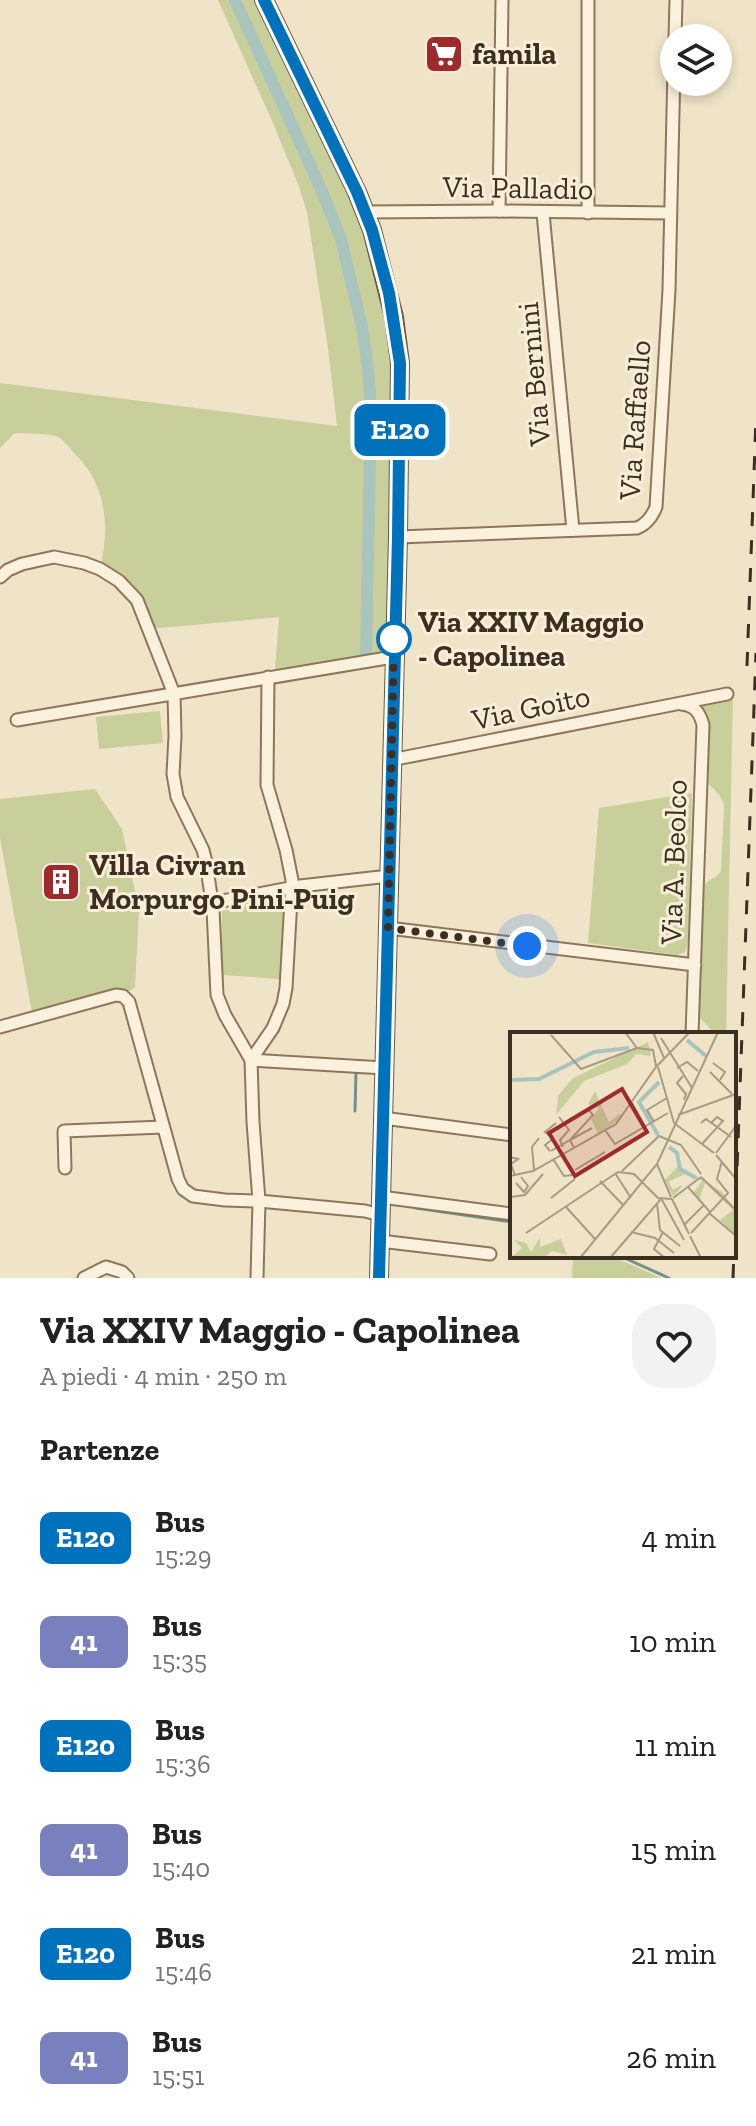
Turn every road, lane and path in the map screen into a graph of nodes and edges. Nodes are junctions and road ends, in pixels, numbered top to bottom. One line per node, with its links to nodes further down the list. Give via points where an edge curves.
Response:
1 (264, 0): 8 (street)
2 (502, 0): 7 (street)
3 (588, 0): 10 (street)
4 (676, 0): 5 (street)
5 (675, 24)
6 (673, 96): 11 (street, Via Raffaello)
7 (499, 211): 8 (street, Via Palladio); 9 (street, Via Palladio)
8 (365, 212): 13 (street, via 389,293 398,350)
9 (543, 213): 10 (street, Via Palladio); 12 (street, Via Bernini)
10 (588, 213): 11 (street, Via Palladio)
11 (670, 213): 12 (street, Via Raffaello, via 656,507 637,528)
12 (573, 530): 13 (street, Via Raffaello)
13 (398, 537): 15 (street)
14 (0, 577): 17 (street, via 22,564 54,557 84,563 119,581 137,600)
15 (393, 657): 16 (street); 21 (street)
16 (268, 677): 17 (street); 23 (street, via 267,785)
17 (174, 694): 20 (street); 24 (street, via 177,797 203,850)
18 (727, 694): 19 (street, Via Goito)
19 (681, 704): 21 (street, Via Goito); 26 (street, Via A. Beolco, via 695,709 703,725)
20 (17, 720)
21 (391, 760): 22 (street)
22 (389, 876): 23 (street); 25 (street)
23 (292, 889): 24 (street); 29 (street, via 283,1004)
24 (212, 903): 29 (street, via 217,995)
25 (388, 928): 26 (street); 30 (street)
26 (695, 965): 28 (street, Via A. Beolco)
27 (0, 1027): 32 (street, via 123,996)
28 (692, 1032)
29 (251, 1060): 30 (street); 36 (street)
30 (384, 1068): 31 (street)
31 (383, 1118): 33 (street); 35 (street)
32 (163, 1127): 34 (street, via 64,1131); 36 (street, via 183,1189 193,1196)
33 (510, 1135)
34 (65, 1168)
35 (381, 1197): 37 (street); 38 (street)
36 (259, 1201): 38 (street); 43 (street)
37 (510, 1214)
38 (380, 1215): 39 (street)
39 (380, 1241): 40 (street); 44 (street)
40 (490, 1254)
41 (84, 1278): 42 (street, via 106,1267)
42 (128, 1278)
43 (257, 1278)
44 (379, 1278)

